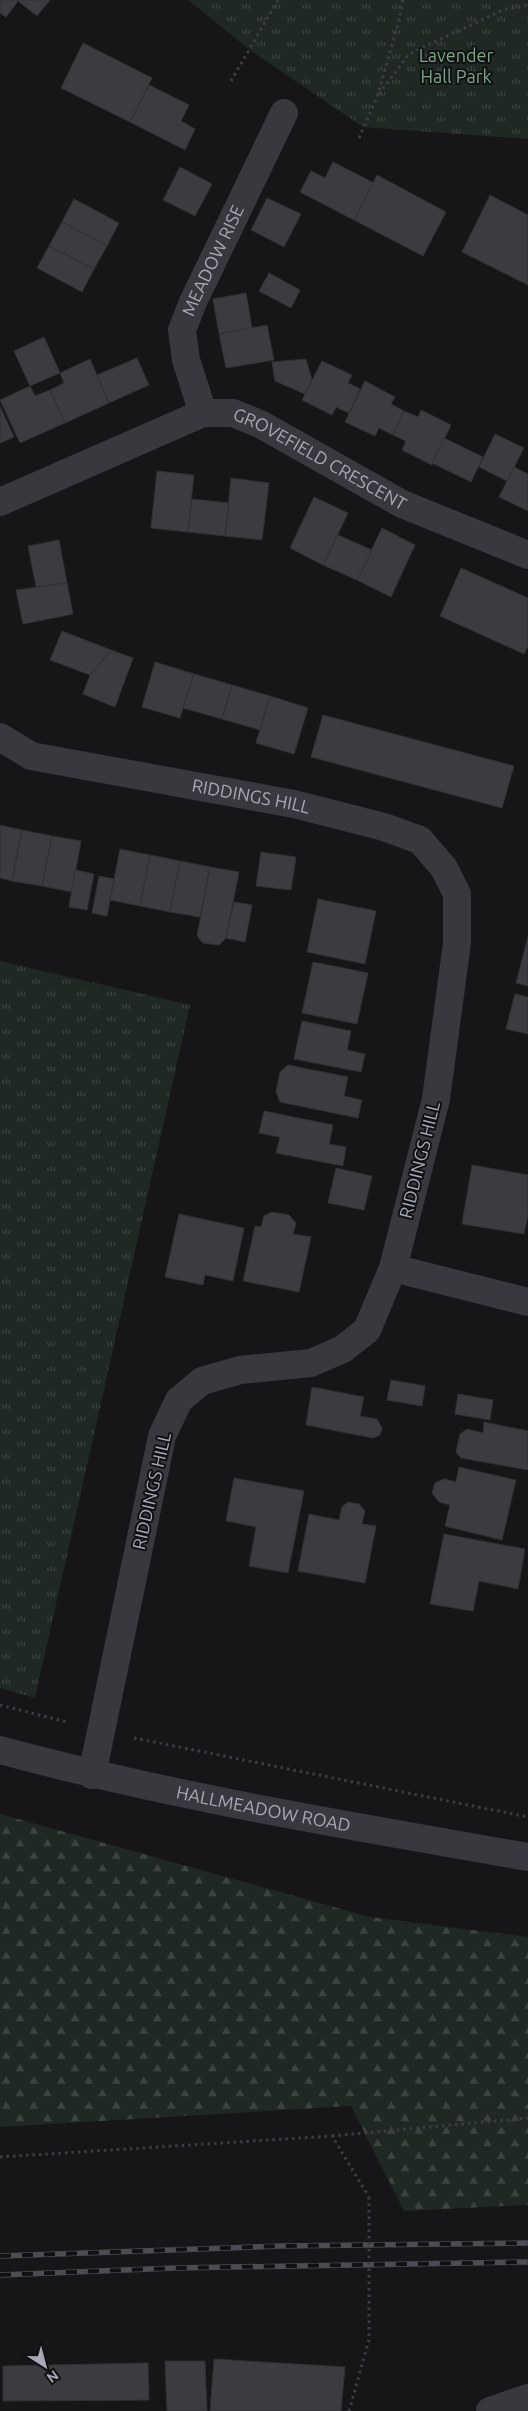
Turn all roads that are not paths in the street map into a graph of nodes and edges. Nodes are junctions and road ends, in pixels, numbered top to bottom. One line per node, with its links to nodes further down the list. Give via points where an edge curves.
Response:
1 (284, 113): 2 (street, MEADOW RISE, via 182,330 186,360)
2 (203, 412): 3 (street, GROVEFIELD CRESCENT); 4 (street, GROVEFIELD CRESCENT, via 233,413 402,504)
3 (0, 502)
4 (528, 555)
5 (0, 736): 6 (street, RIDDINGS HILL, via 31,756 294,804 384,827 420,840 444,868 457,894 456,953 436,1099)
6 (393, 1268): 7 (street); 9 (street, RIDDINGS HILL, via 367,1330 343,1349 311,1362 240,1370 202,1381 179,1400 162,1436)
7 (528, 1302)
8 (0, 1750): 9 (street, HALLMEADOW ROAD)
9 (92, 1775): 10 (street, HALLMEADOW ROAD, via 266,1811)
10 (528, 1857)
11 (528, 2398): 12 (street)
12 (490, 2411)

